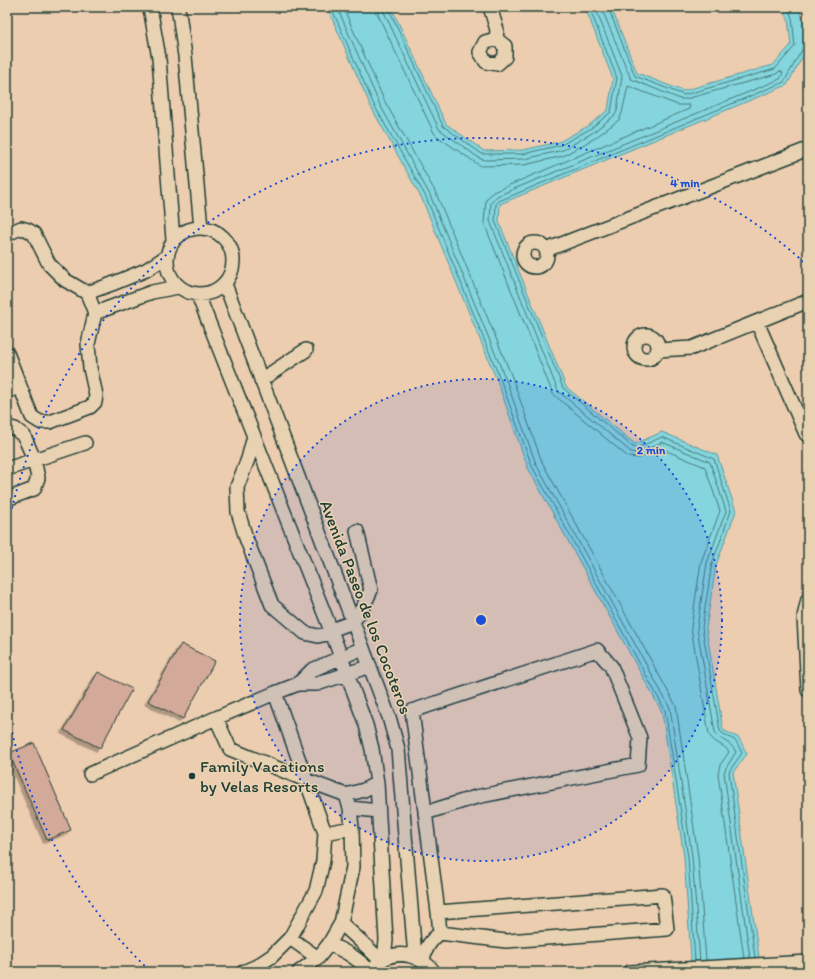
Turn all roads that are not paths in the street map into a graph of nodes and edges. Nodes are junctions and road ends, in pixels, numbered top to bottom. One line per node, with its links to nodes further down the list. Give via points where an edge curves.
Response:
1 (149, 7): 8 (street, via 159,58)
2 (177, 7): 6 (street, via 185,56)
3 (490, 7): 4 (street, via 497,30)
4 (496, 39)
5 (808, 148): 9 (street)
6 (201, 228): 8 (street, via 181,233); 11 (street, via 221,235 228,243 234,264)
7 (7, 234): 13 (street, via 21,228 34,234 49,264 65,280)
8 (173, 240): 10 (street)
9 (546, 250)
10 (166, 257): 12 (street, via 168,272); 13 (street, via 146,270)
11 (225, 284): 14 (street, via 209,294); 22 (street, Avenida Paseo de los Cocoteros)
12 (178, 287): 14 (street, via 187,293); 16 (street, via 152,292)
13 (86, 292): 16 (street)
14 (198, 295): 27 (street)
15 (808, 301): 17 (street)
16 (95, 313): 23 (street, via 88,344 96,395 95,402 90,407 50,422 40,422 32,416)
17 (757, 322): 19 (street, via 692,348); 26 (street)
18 (306, 350): 22 (street)
19 (658, 350)
20 (7, 353): 21 (street)
21 (11, 376): 23 (street)
22 (261, 380): 34 (street, Avenida Paseo de los Cocoteros)
23 (20, 386): 24 (street)
24 (7, 392)
25 (7, 427): 29 (street, via 24,436)
26 (808, 434)
27 (254, 436): 35 (street); 35 (street, via 237,487 238,512 261,579 272,605 305,633 318,636)
28 (85, 443): 29 (street)
29 (34, 459): 30 (street); 31 (street, via 38,478 34,489)
30 (7, 469)
31 (7, 499)
32 (357, 531): 34 (street, via 370,590)
33 (808, 599): 41 (street, via 804,617)
34 (353, 622): 35 (street); 36 (street, Avenida Paseo de los Cocoteros)
35 (332, 631): 37 (street)
36 (363, 648): 37 (street); 38 (street, Avenida Paseo de los Cocoteros)
37 (341, 656): 39 (street); 40 (street, via 312,670)
38 (370, 666): 39 (street); 59 (street, Avenida Paseo de los Cocoteros, via 398,749)
39 (348, 674): 40 (street, via 317,684); 46 (street, via 366,724)
40 (298, 684): 42 (street)
41 (808, 690)
42 (275, 693): 43 (street); 45 (street)
43 (216, 718): 44 (street); 45 (street, via 230,749)
44 (90, 774)
45 (306, 780): 47 (street); 52 (street)
46 (377, 782): 47 (street, via 364,790); 49 (street)
47 (346, 795): 48 (street)
48 (350, 808): 49 (street); 51 (street)
49 (378, 811): 60 (street, via 386,940)
50 (425, 812): 50 (street, via 412,711 597,650 611,666 640,738 638,765 476,797); 53 (street)
51 (352, 828): 52 (street); 54 (street, via 354,867)
52 (325, 833): 56 (street, via 323,861 316,891)
53 (438, 912): 55 (street); 55 (street, via 663,895 667,929 506,941)
54 (341, 923): 57 (street); 60 (street)
55 (440, 933): 59 (street, via 430,940)
56 (290, 938): 58 (street); 62 (street, via 272,956)
57 (329, 944): 58 (street); 64 (street, via 348,952)
58 (318, 958): 63 (street)
59 (419, 959): 60 (street, via 405,954); 65 (street)
60 (382, 960): 64 (street)
61 (808, 962): 66 (street)
62 (243, 972)
63 (299, 972)
64 (371, 972)
65 (434, 972)
66 (630, 972)

